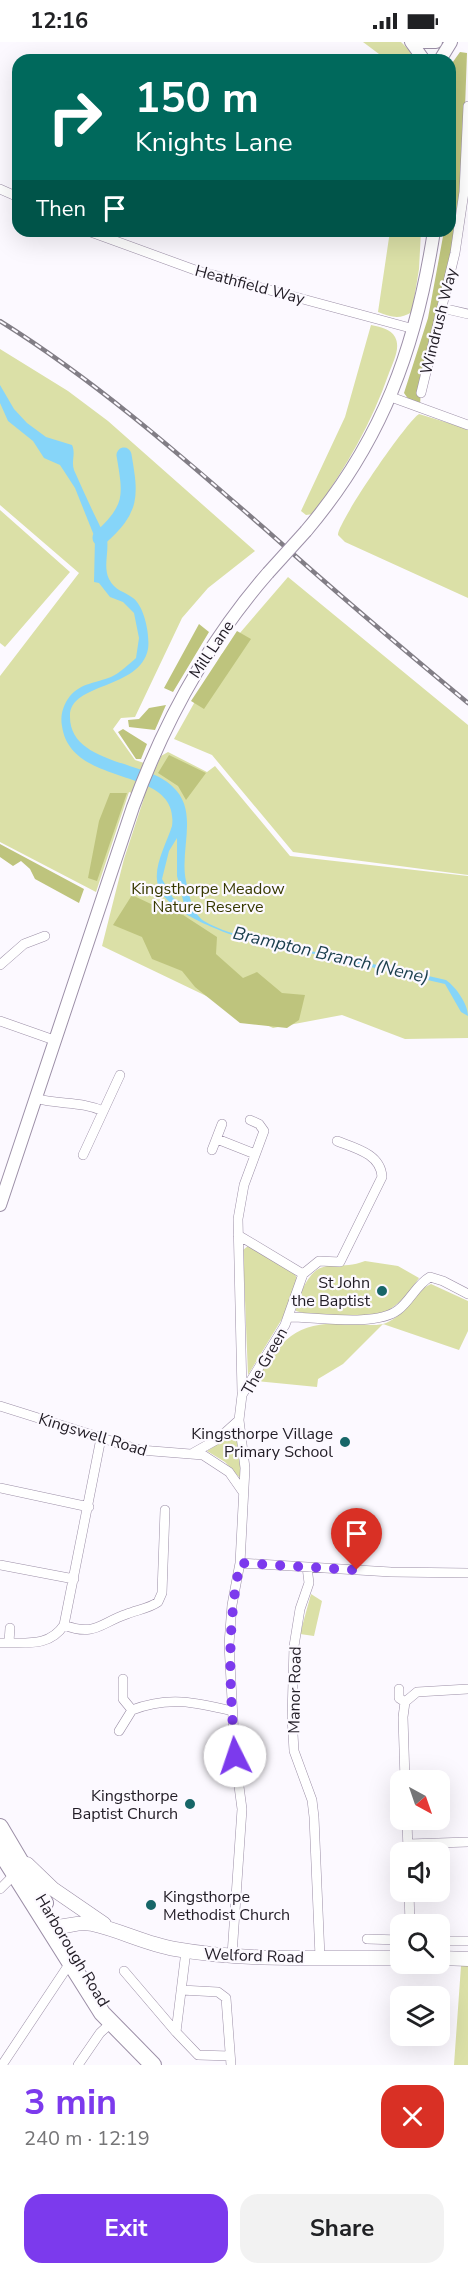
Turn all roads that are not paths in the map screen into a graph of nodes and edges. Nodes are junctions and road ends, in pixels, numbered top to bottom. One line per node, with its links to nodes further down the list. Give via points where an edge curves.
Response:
1 (416, 42): 2 (street)
2 (436, 42)
3 (468, 106): 6 (street, Windrush Way, via 464,192)
4 (104, 237): 8 (street, Heathfield Way, via 195,270)
5 (433, 237): 8 (street, Mill Lane)
6 (442, 308): 7 (street); 9 (street, Windrush Way)
7 (468, 314)
8 (414, 329): 10 (street, Mill Lane)
9 (421, 393)
10 (391, 398): 11 (street); 15 (street, Mill Lane, bridge, via 359,460 306,531 229,621 198,666 151,758)
11 (468, 425)
12 (45, 936): 13 (street, via 24,944)
13 (0, 965)
14 (0, 1021): 15 (street)
15 (54, 1040): 17 (street, Mill Lane)
16 (120, 1075): 18 (street)
17 (35, 1098): 18 (street); 26 (street, Mill Lane)
18 (103, 1111): 25 (street)
19 (250, 1120): 24 (street, via 264,1131)
20 (222, 1124): 21 (street)
21 (217, 1138): 23 (street); 24 (street)
22 (337, 1141): 28 (street, via 368,1154 382,1172 340,1262 319,1261)
23 (212, 1150)
24 (255, 1154): 27 (street, via 244,1185)
25 (83, 1155)
26 (0, 1205)
27 (238, 1236): 28 (street); 31 (street)
28 (303, 1274): 30 (street, The Green)
29 (468, 1294): 30 (street, via 430,1277 408,1302 383,1319)
30 (288, 1317): 31 (street, The Green)
31 (242, 1395): 33 (street, The Green)
32 (0, 1406): 34 (street, Kingswell Road)
33 (239, 1420): 35 (street, via 218,1439); 37 (street, The Green, via 244,1451)
34 (101, 1438): 35 (street, Kingswell Road, via 140,1450); 38 (street)
35 (193, 1453): 37 (street, Kingswell Road, via 222,1466)
36 (0, 1488): 38 (street)
37 (243, 1492): 40 (street, The Green)
38 (88, 1507): 44 (street)
39 (165, 1510): 45 (street, via 159,1602 95,1630)
40 (240, 1563): 42 (street); 53 (street, The Green, via 229,1644)
41 (0, 1565): 44 (street)
42 (307, 1567): 43 (street); 70 (street, Manor Road, via 309,1583 294,1646 292,1717 294,1751 312,1800 314,1817)
43 (468, 1572)
44 (74, 1579): 45 (street)
45 (64, 1625): 47 (street, via 45,1642)
46 (10, 1628): 47 (street)
47 (5, 1643)
48 (123, 1679): 52 (street, via 123,1699)
49 (399, 1689): 51 (street, via 399,1698)
50 (468, 1689): 51 (street, via 417,1692)
51 (405, 1702): 55 (street)
52 (132, 1710): 53 (street, via 153,1702 192,1701); 54 (street)
53 (232, 1711): 69 (street, The Green, via 242,1809)
54 (119, 1731)
55 (405, 1770)
56 (0, 1828): 59 (highway, Harborough Road); 60 (street, Harborough Road, via 0,1840 18,1870)
57 (468, 1842): 58 (street)
58 (450, 1844)
59 (7, 1851): 60 (highway, Harborough Road); 62 (highway, Harborough Road); 63 (main road, Welford Road)
60 (15, 1875): 61 (street); 62 (highway, Harborough Road)
61 (0, 1889)
62 (53, 1926): 63 (main road, Welford Road, via 86,1923); 74 (highway, Harborough Road); 77 (highway, Harborough Road, via 105,2000)
63 (111, 1930): 68 (main road, Welford Road)
64 (367, 1939): 65 (street)
65 (390, 1940)
66 (450, 1941): 67 (street)
67 (468, 1941)
68 (186, 1951): 69 (main road, Welford Road); 76 (street)
69 (232, 1955): 70 (main road, Welford Road)
70 (320, 1957): 71 (main road, Welford Road)
71 (390, 1958)
72 (450, 1958): 73 (main road)
73 (468, 1959)
74 (70, 1963): 77 (highway, Harborough Road, via 102,2013); 80 (street)
75 (124, 1971): 78 (street)
76 (181, 1990): 78 (street); 79 (street, via 218,1992 225,1996)
77 (111, 2020): 81 (street); 82 (highway)
78 (176, 2032): 79 (street, via 198,2055)
79 (230, 2061)
80 (2, 2065)
81 (78, 2065)
82 (153, 2065)

